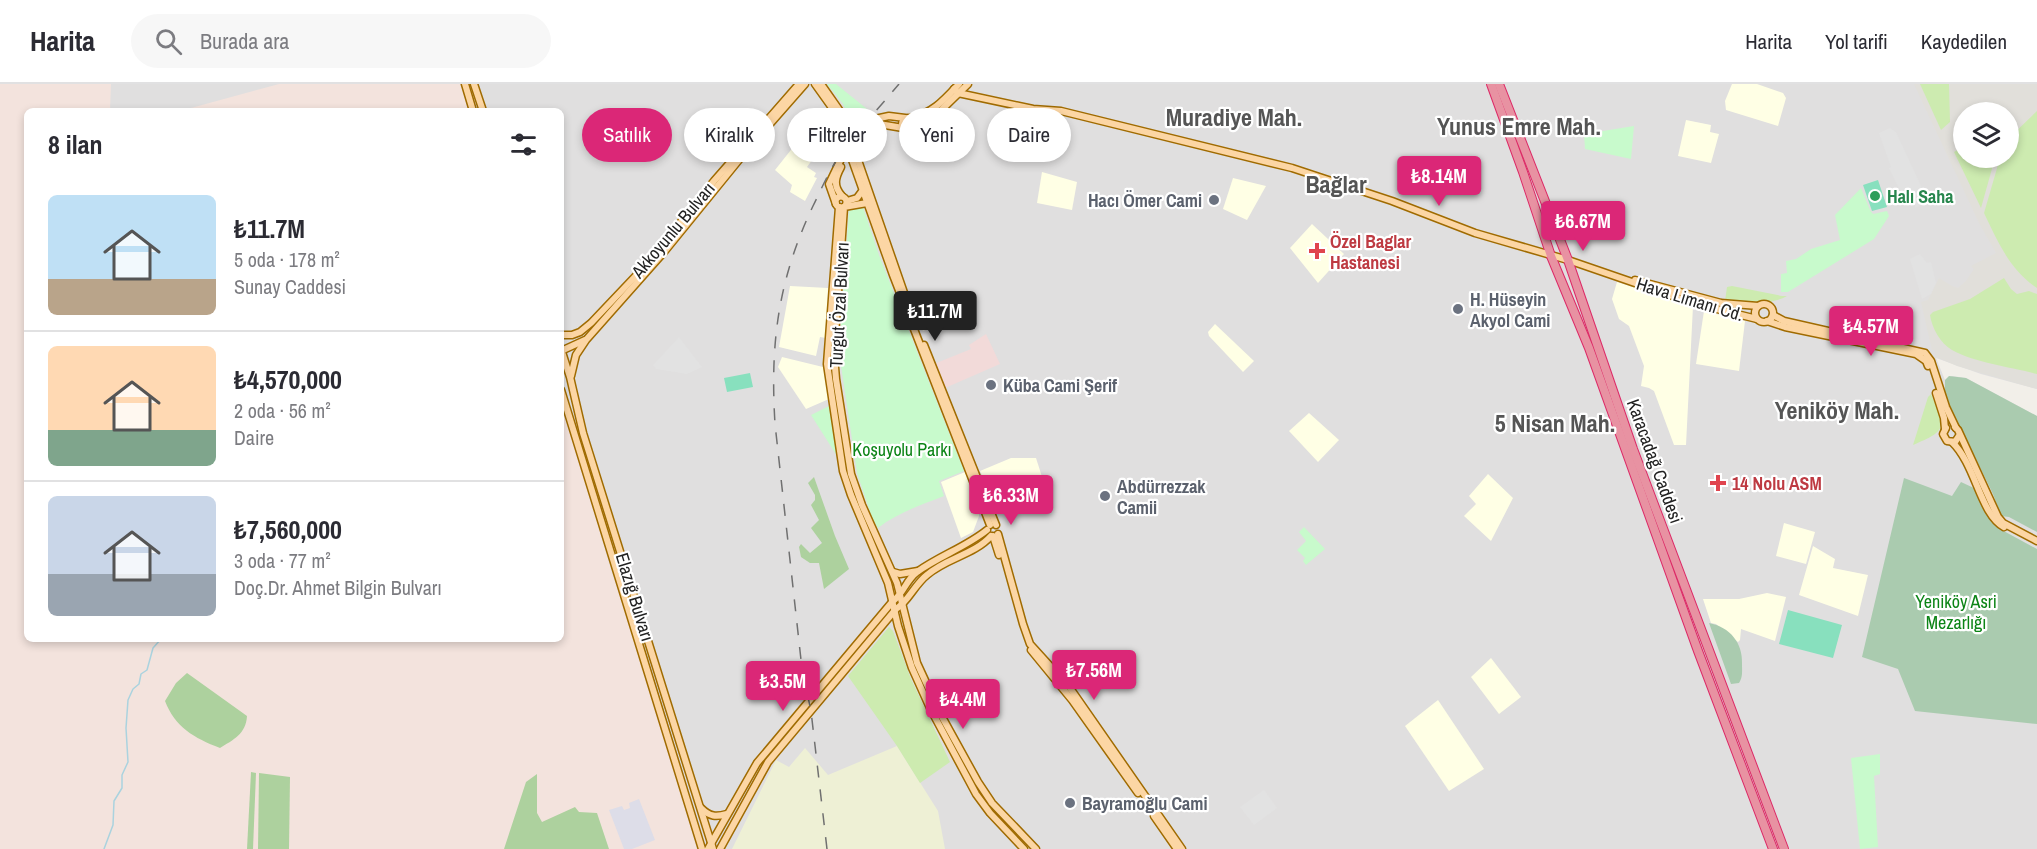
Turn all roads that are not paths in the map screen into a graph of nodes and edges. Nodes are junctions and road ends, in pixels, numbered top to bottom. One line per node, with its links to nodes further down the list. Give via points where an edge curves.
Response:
1 (465, 84): 11 (main road)
2 (474, 84): 12 (main road)
3 (799, 84): 29 (main road, Akkoyunlu Bulvarı, via 647,264 580,332)
4 (805, 84): 30 (main road, Akkoyunlu Bulvarı)
5 (815, 84): 13 (main road)
6 (821, 84): 14 (main road)
7 (968, 84): 10 (main road)
8 (1491, 84): 22 (highway, Karacadağ Caddesi)
9 (1499, 84): 23 (highway, Karacadağ Caddesi)
10 (957, 89): 15 (main road); 16 (main road); 22 (main road, via 1292,168)
11 (472, 108)
12 (482, 108)
13 (832, 108)
14 (838, 108)
15 (936, 108)
16 (941, 108)
17 (841, 162): 20 (main road, bridge, via 829,184)
18 (856, 162): 19 (main road)
19 (865, 187): 20 (main road, via 857,198); 21 (main road); 39 (main road)
20 (841, 203): 21 (main road); 43 (main road, Turgut Özal Bulvarı, via 836,379 851,474); 45 (main road, Turgut Özal Bulvarı, via 827,364 842,467)
21 (867, 203): 39 (main road, via 927,365)
22 (1551, 256): 23 (main road); 59 (highway, Karacadağ Caddesi, via 1589,348)
23 (1568, 260): 24 (main road); 60 (highway, Karacadağ Caddesi, via 1633,449)
24 (1620, 277): 25 (main road, Hava Limanı Cd., via 1721,303); 27 (main road, Hava Limanı Cd., via 1657,292)
25 (1758, 306): 26 (main road, via 1769,306); 27 (main road)
26 (1773, 315): 28 (main road); 35 (main road, via 1784,321 1921,351 1931,361)
27 (1757, 319): 28 (main road)
28 (1767, 321): 36 (main road, via 1922,356 1931,372)
29 (564, 335)
30 (586, 340): 31 (main road); 33 (main road)
31 (564, 349)
32 (564, 359): 33 (main road, Elazığ Bulvarı)
33 (570, 377): 50 (main road, Elazığ Bulvarı)
34 (564, 400): 53 (main road, Elazığ Bulvarı)
35 (1956, 428): 36 (main road); 37 (main road)
36 (1944, 429): 38 (main road, via 1945,439)
37 (1959, 435): 38 (main road); 41 (main road, via 1998,518)
38 (1952, 442): 41 (main road, via 1965,457 1998,524)
39 (986, 507): 40 (main road)
40 (992, 531): 42 (main road); 46 (main road, via 974,549 926,575); 57 (main road, via 1027,645 1072,699); 58 (main road, via 1030,644 1070,688)
41 (2037, 543)
42 (919, 571): 43 (main road); 44 (main road)
43 (893, 572): 44 (main road, Turgut Özal Bulvarı)
44 (900, 596): 45 (main road); 46 (main road, Turgut Özal Bulvarı)
45 (893, 601): 47 (main road, Turgut Özal Bulvarı); 51 (main road, via 776,739)
46 (902, 605): 47 (main road); 56 (main road, via 917,663 954,740 992,803)
47 (896, 609): 48 (main road); 49 (main road)
48 (898, 626): 49 (main road, via 889,624); 55 (main road, via 912,668 964,775 990,813)
49 (882, 628): 54 (main road, via 772,756)
50 (700, 807): 51 (main road, via 717,817); 52 (main road, Elazığ Bulvarı)
51 (727, 814): 52 (main road)
52 (711, 847)
53 (702, 849)
54 (720, 849)
55 (1024, 849)
56 (1036, 849)
57 (1176, 849)
58 (1182, 849)
59 (1773, 849)
60 (1784, 849)

